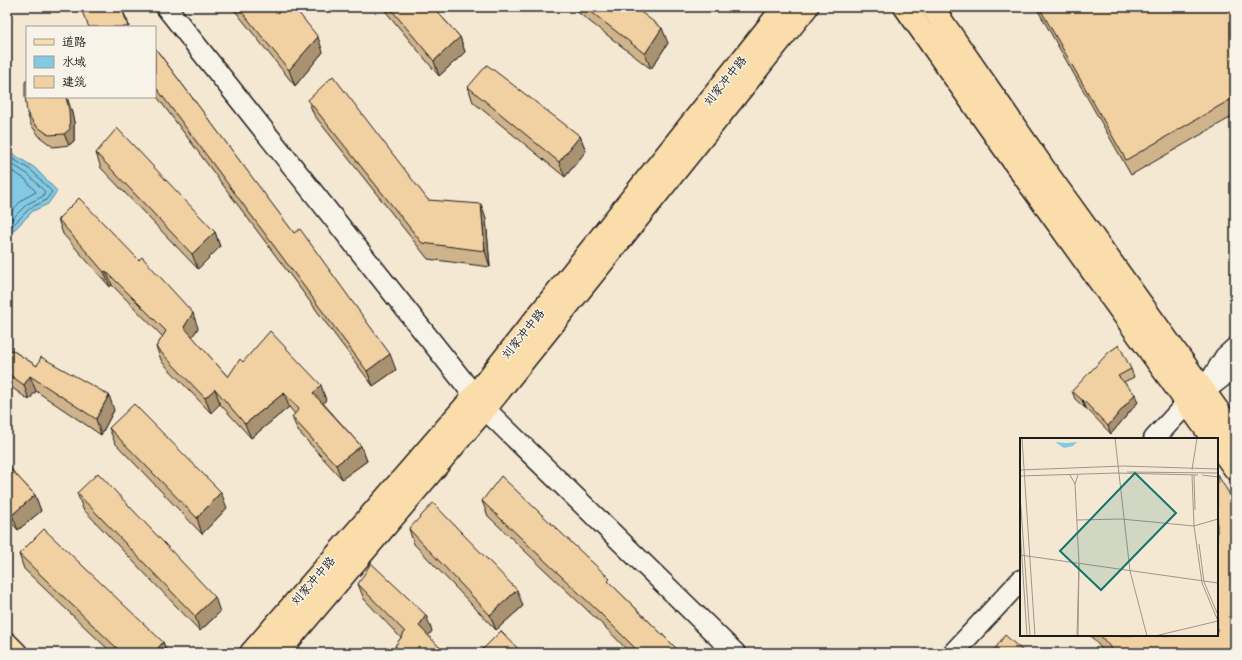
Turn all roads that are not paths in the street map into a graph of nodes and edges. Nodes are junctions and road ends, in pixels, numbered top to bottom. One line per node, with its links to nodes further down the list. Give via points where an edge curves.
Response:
1 (166, 7): 9 (street)
2 (784, 7): 9 (main road, 刘家冲中路)
3 (807, 7): 9 (main road, 刘家冲中路)
4 (905, 7): 8 (main road, via 1028,182)
5 (932, 7): 8 (main road, via 1045,170)
6 (1235, 348): 8 (street, via 1225,357)
7 (1235, 367): 8 (street)
8 (1196, 397): 10 (main road); 11 (street); 12 (main road)
9 (480, 403): 18 (main road, 刘家冲中路); 19 (main road, 刘家冲中路); 20 (street)
10 (1235, 434)
11 (1155, 438)
12 (1213, 438)
13 (1218, 445): 14 (main road)
14 (1235, 469)
15 (1020, 581): 21 (street)
16 (7, 644): 17 (main road)
17 (16, 653)
18 (251, 653)
19 (278, 653)
20 (735, 653)
21 (952, 653)

